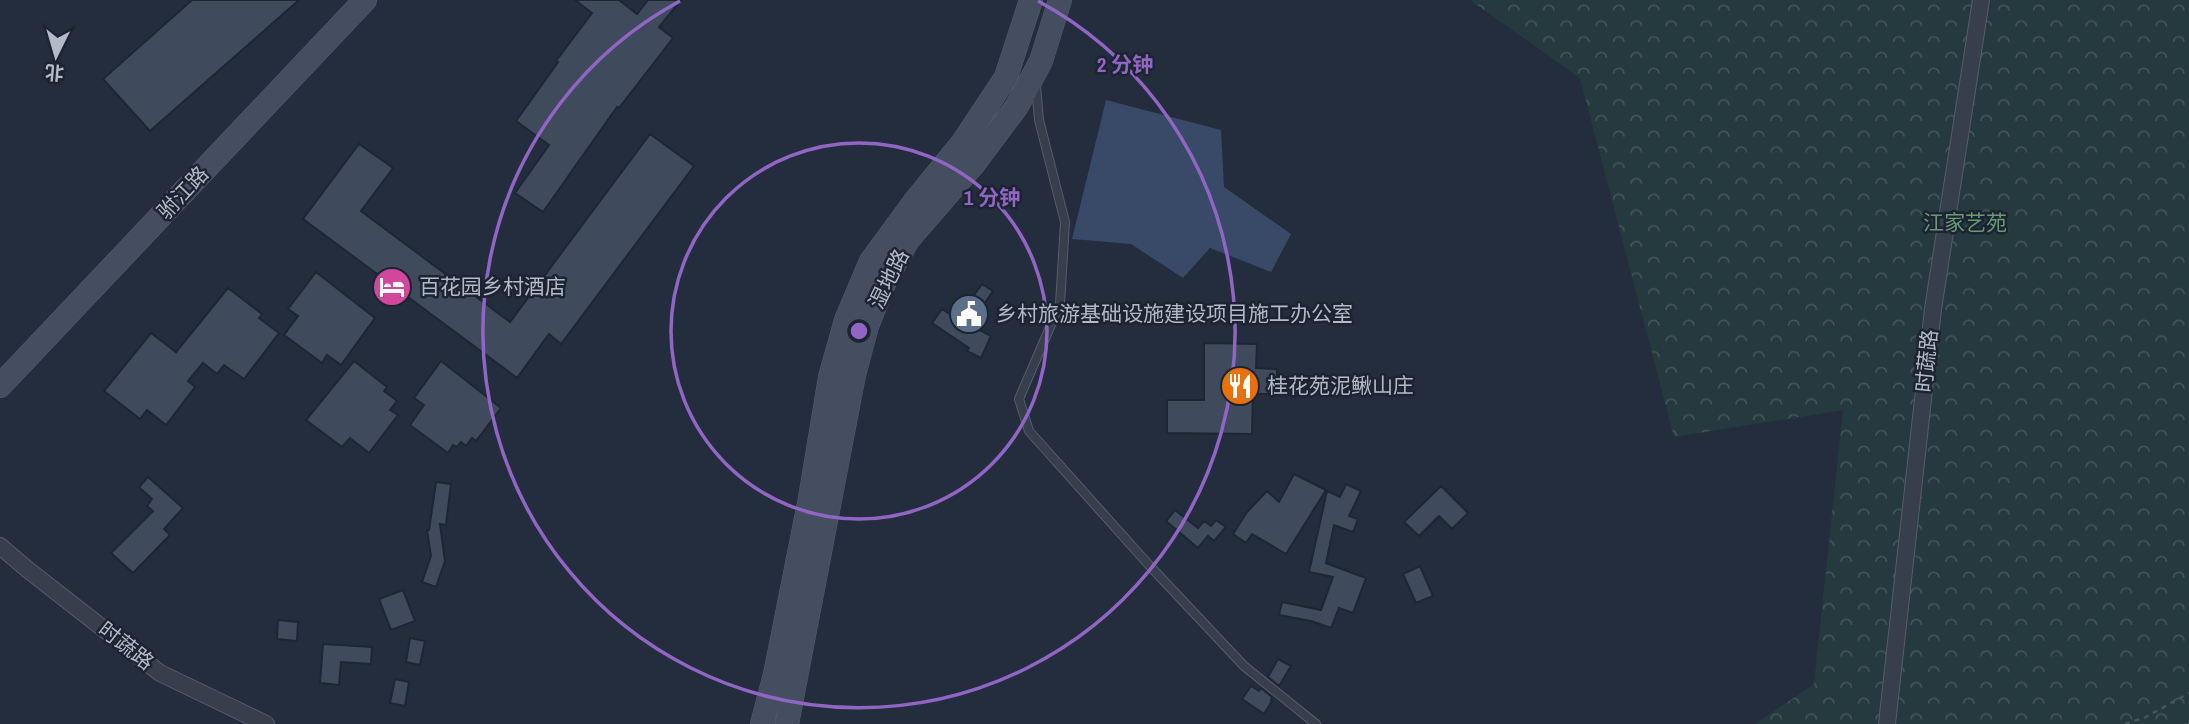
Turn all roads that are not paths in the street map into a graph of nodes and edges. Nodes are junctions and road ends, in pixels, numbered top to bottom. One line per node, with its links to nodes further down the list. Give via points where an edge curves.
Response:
1 (365, 0): 6 (street, 驸江路)
2 (1031, 0): 9 (street, 湿地路, via 1006,76 871,261 846,320 830,377 808,511)
3 (1060, 0): 5 (street, 湿地路)
4 (1981, 0): 12 (street, 时蔬路, via 1933,309)
5 (1035, 72): 10 (street, 湿地路, via 1017,106 980,155 908,240 867,326); 11 (lane, via 1039,120 1065,222 1060,304 1019,399 1029,431 1244,666)
6 (0, 386)
7 (0, 546): 8 (street, 时蔬路, via 160,673)
8 (266, 724)
9 (762, 724)
10 (787, 724)
11 (1316, 724)
12 (1887, 724)

